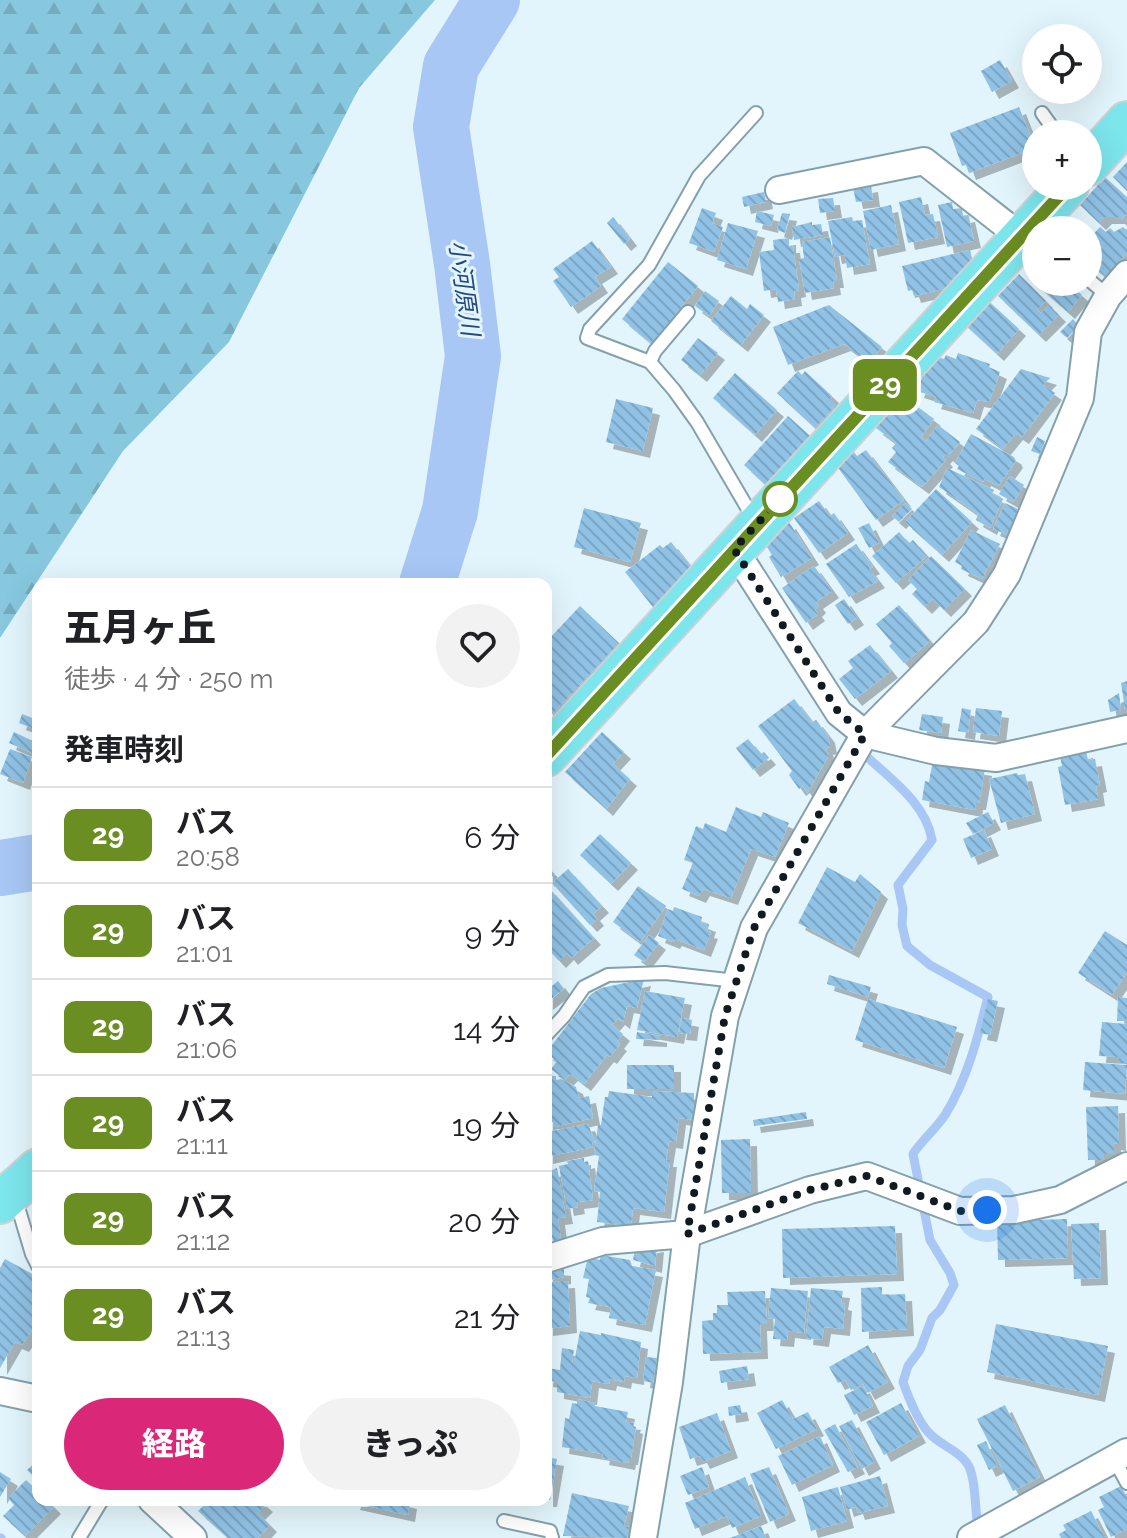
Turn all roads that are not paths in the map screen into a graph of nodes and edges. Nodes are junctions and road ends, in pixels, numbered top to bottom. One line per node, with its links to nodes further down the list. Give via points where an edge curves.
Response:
1 (756, 113): 15 (lane, via 699,176 649,265 590,329 587,338)
2 (1042, 113): 3 (lane)
3 (1047, 120)
4 (1127, 122): 5 (main road)
5 (1102, 150)
6 (779, 190): 9 (street, via 924,161)
7 (1057, 200): 8 (main road)
8 (1044, 216)
9 (1022, 229)
10 (1022, 241): 16 (main road)
11 (1127, 274): 13 (street)
12 (1102, 291): 13 (lane)
13 (1108, 296): 18 (street, via 1088,332 1080,398 1007,574 976,622)
14 (688, 312): 15 (lane)
15 (650, 362): 16 (lane, via 697,422)
16 (745, 536): 18 (street, via 839,713); 19 (main road)
17 (1127, 729): 18 (street, via 996,758)
18 (865, 734): 20 (street, via 754,928)
19 (552, 749)
20 (736, 981): 21 (lane, via 665,973 608,975 584,987); 24 (street, via 725,1016)
21 (552, 1029)
22 (1127, 1166): 24 (street, via 1060,1200 1014,1210 960,1211 867,1176 810,1190)
23 (17, 1188): 25 (lane)
24 (687, 1234): 26 (street, via 603,1241); 38 (street)
25 (32, 1254)
26 (552, 1257)
27 (0, 1391): 28 (street)
28 (32, 1398)
29 (1120, 1456): 30 (lane); 34 (street)
30 (1127, 1483)
31 (98, 1506): 35 (lane)
32 (158, 1506): 36 (street)
33 (504, 1521): 37 (lane, via 550,1531)
34 (978, 1537)
35 (79, 1538)
36 (193, 1538)
37 (552, 1538)
38 (643, 1538)

